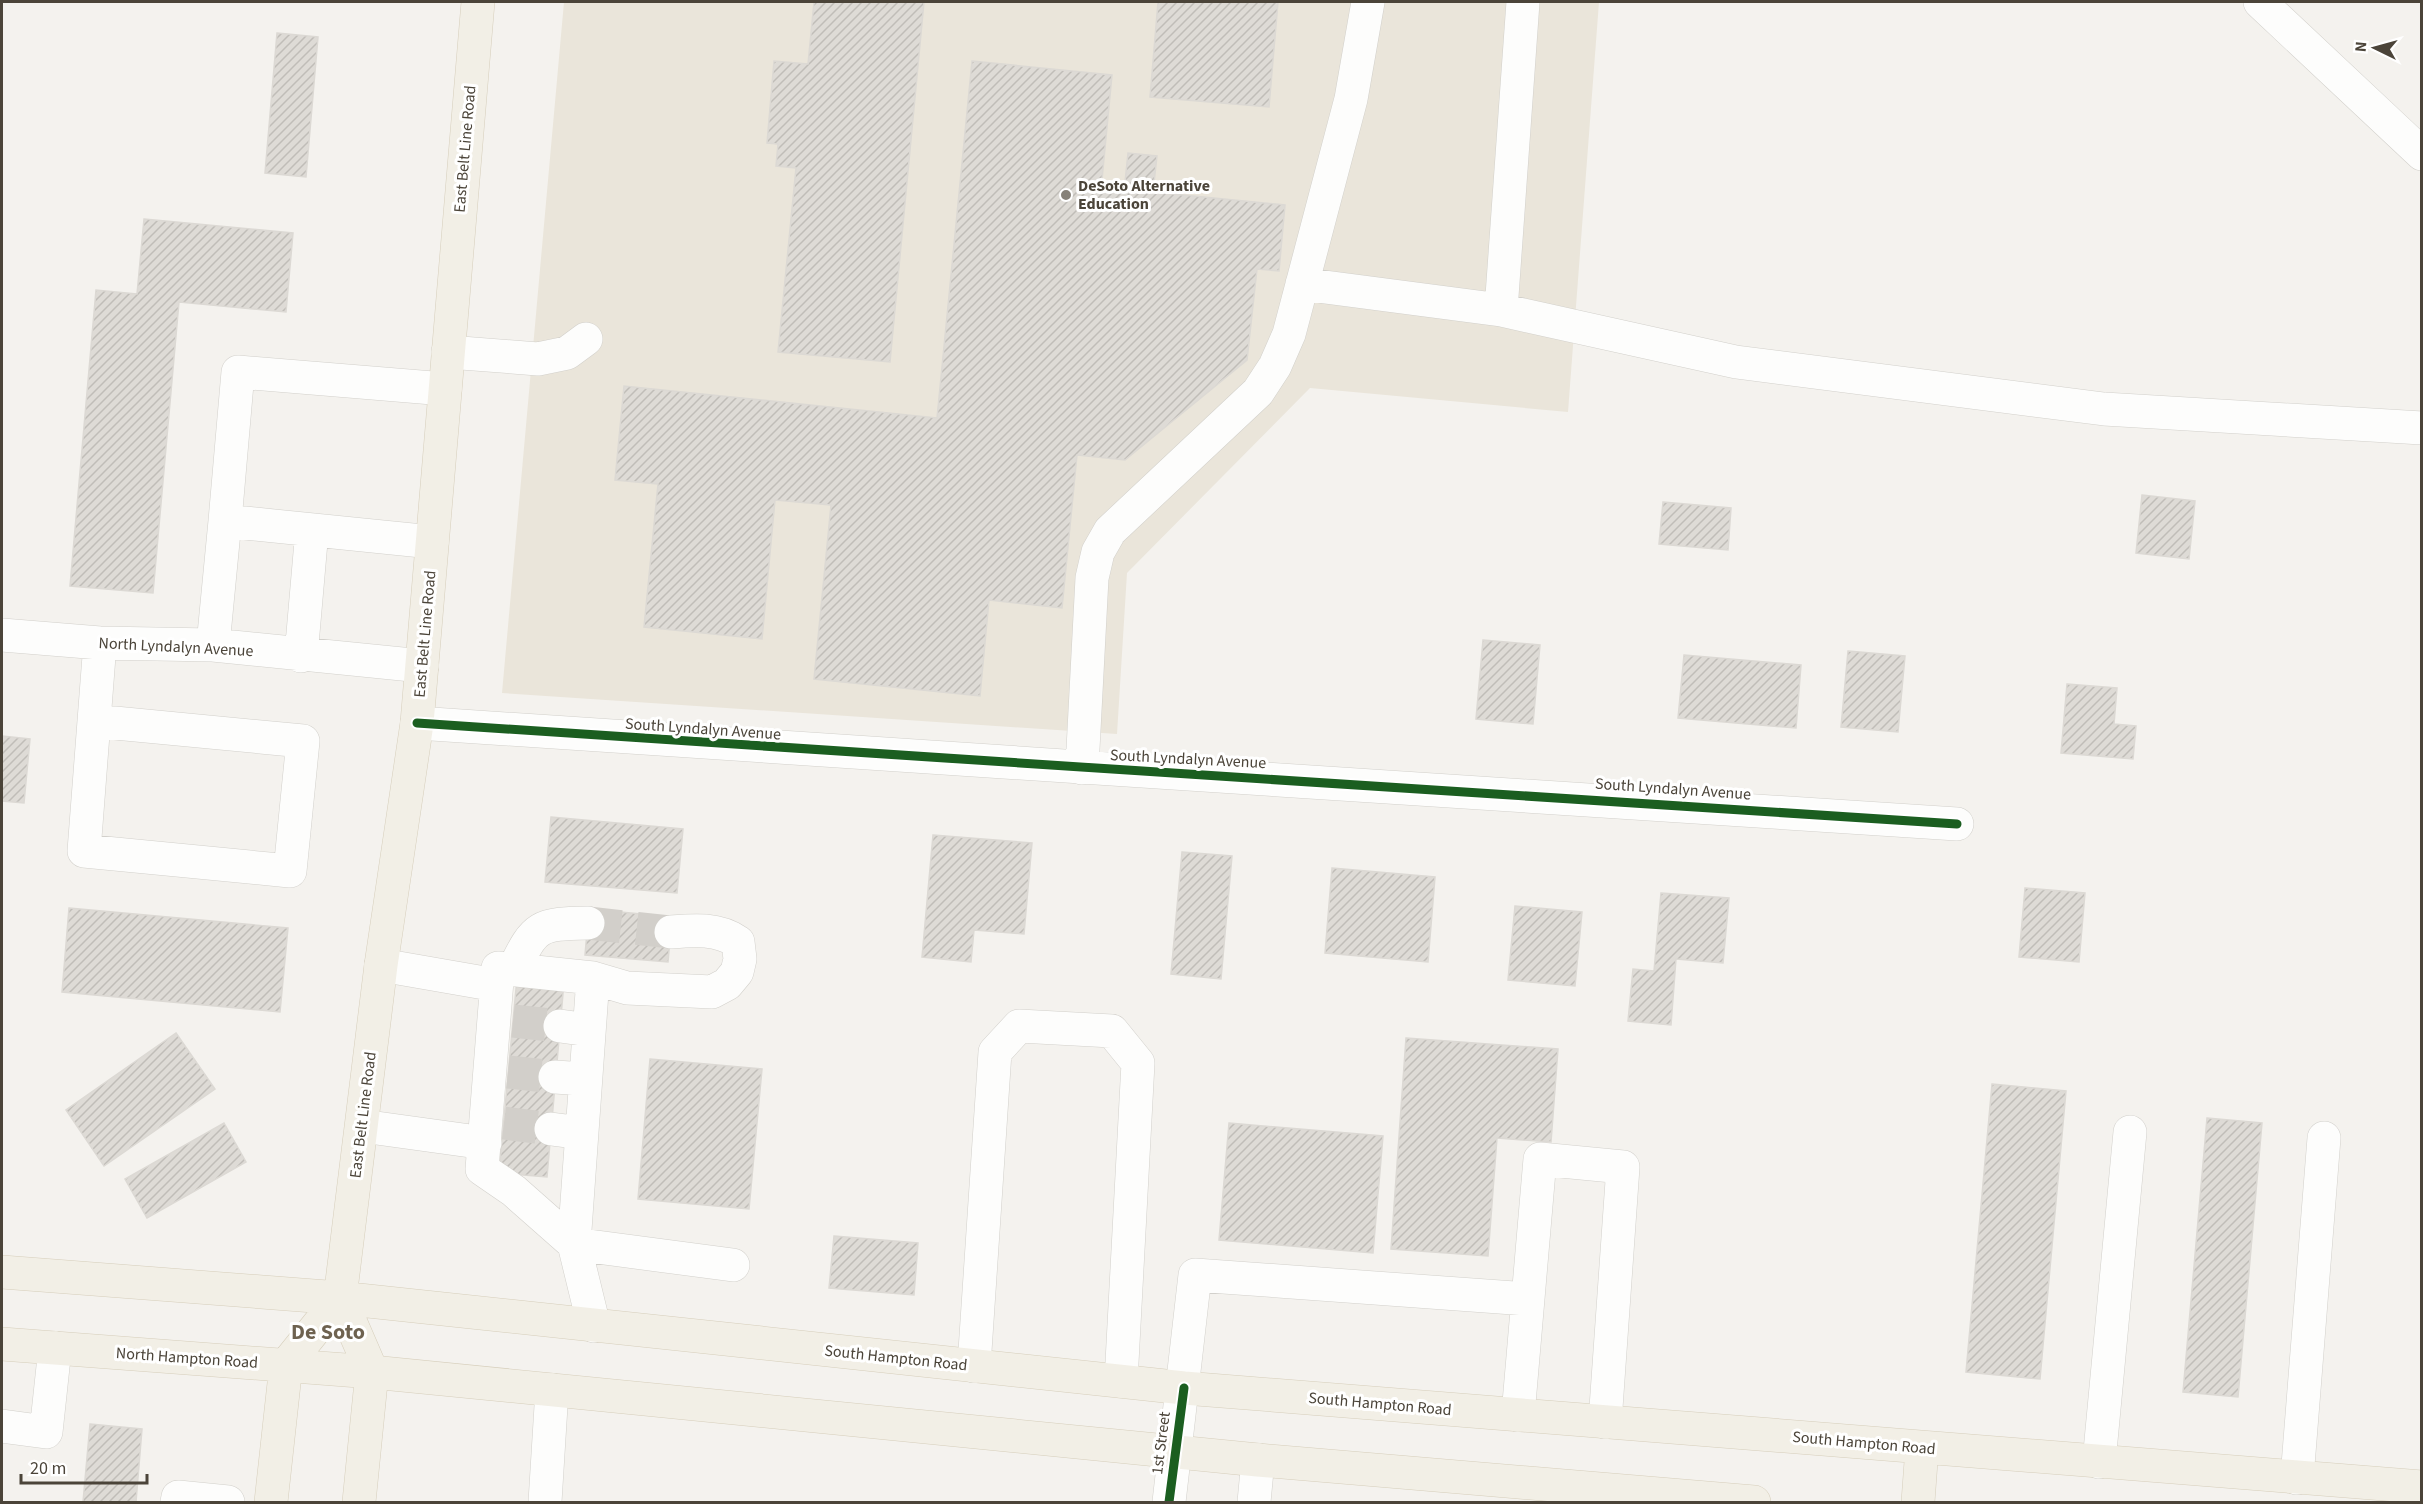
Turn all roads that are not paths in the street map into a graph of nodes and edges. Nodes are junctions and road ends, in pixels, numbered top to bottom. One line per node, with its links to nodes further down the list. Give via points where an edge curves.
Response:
1 (478, 2): 9 (main road, East Belt Line Road)
2 (1368, 2): 6 (street, via 1351,99)
3 (1523, 2): 7 (street)
4 (2260, 2): 5 (street)
5 (2421, 154)
6 (1302, 284): 7 (street); 22 (street, via 1289,334 1258,392 1110,531 1098,552 1092,578)
7 (1501, 310): 11 (street, via 1736,362 2104,409)
8 (586, 339): 9 (street, via 567,353 538,359)
9 (448, 352): 10 (main road, East Belt Line Road)
10 (445, 389): 12 (street, via 238,372); 14 (main road, East Belt Line Road)
11 (2421, 428)
12 (225, 521): 13 (street); 17 (street)
13 (312, 530): 14 (street); 18 (street)
14 (432, 542): 19 (main road, East Belt Line Road)
15 (2, 635): 16 (street, North Lyndalyn Avenue)
16 (100, 644): 17 (street, North Lyndalyn Avenue); 20 (street)
17 (213, 645): 18 (street, North Lyndalyn Avenue)
18 (301, 656): 19 (street, North Lyndalyn Avenue)
19 (422, 666): 21 (main road, East Belt Line Road)
20 (94, 721): 20 (street, via 84,851 290,871 303,741)
21 (417, 723): 22 (street, South Lyndalyn Avenue); 26 (main road, East Belt Line Road)
22 (1082, 768): 23 (street, South Lyndalyn Avenue)
23 (1957, 824)
24 (588, 923): 27 (street, via 555,924 532,934)
25 (671, 932): 28 (street, via 701,930 728,935 738,942 740,959 727,984 712,992 627,988)
26 (381, 965): 27 (street); 29 (main road, East Belt Line Road)
27 (505, 977): 28 (street); 30 (street)
28 (593, 978): 33 (street, via 574,1028 566,1131)
29 (362, 1126): 30 (street); 36 (main road, East Belt Line Road)
30 (491, 1129): 33 (street, via 482,1169 514,1191)
31 (2130, 1132): 53 (street)
32 (2324, 1137): 55 (street)
33 (574, 1244): 34 (street); 38 (street)
34 (733, 1265)
35 (2, 1272): 36 (main road)
36 (340, 1298): 38 (main road, South Hampton Road); 41 (main road); 43 (main road)
37 (1528, 1299): 45 (street, 1st Street, via 1195,1275); 47 (street); 48 (street, via 1540,1160 1623,1167)
38 (594, 1326): 42 (main road, South Hampton Road)
39 (2, 1344): 40 (main road, North Hampton Road)
40 (55, 1348): 41 (main road, North Hampton Road); 49 (street, via 46,1432)
41 (286, 1365): 43 (main road, North Hampton Road); 58 (main road)
42 (974, 1366): 44 (main road, South Hampton Road); 44 (street, via 995,1052 1019,1026 1112,1031 1138,1063)
43 (372, 1372): 46 (main road); 59 (main road)
44 (1121, 1381): 45 (main road, South Hampton Road)
45 (1184, 1388): 47 (main road, South Hampton Road); 51 (street, 1st Street)
46 (552, 1390): 51 (main road); 60 (street)
47 (1518, 1415): 48 (main road, South Hampton Road)
48 (1605, 1422): 50 (main road, South Hampton Road)
49 (2, 1426)
50 (1922, 1448): 53 (main road, South Hampton Road); 64 (main road)
51 (1174, 1452): 52 (main road); 61 (street, 1st Street)
52 (1258, 1460): 62 (street); 63 (main road)
53 (2099, 1462): 55 (main road, South Hampton Road)
54 (2421, 1487): 55 (main road, South Hampton Road)
55 (2296, 1490)
56 (177, 1503): 57 (street, via 177,1497)
57 (228, 1503)
58 (271, 1503)
59 (359, 1503)
60 (545, 1503)
61 (1169, 1503)
62 (1254, 1503)
63 (1754, 1503)
64 (1918, 1503)

